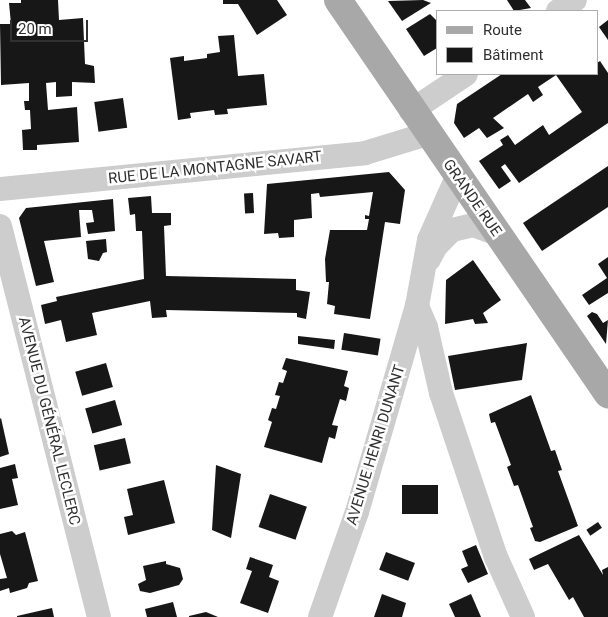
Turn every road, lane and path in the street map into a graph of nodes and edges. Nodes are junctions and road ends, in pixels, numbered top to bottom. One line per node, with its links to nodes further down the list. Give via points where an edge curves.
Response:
1 (338, 0): 5 (main road, GRANDE RUE)
2 (575, 0): 3 (street)
3 (560, 10)
4 (465, 75): 5 (street)
5 (412, 111): 6 (main road, GRANDE RUE)
6 (427, 134): 7 (main road, GRANDE RUE); 8 (street, RUE DE LA MONTAGNE SAVART, via 365,153)
7 (457, 177): 10 (main road, GRANDE RUE); 11 (street, AVENUE HENRI DUNANT, via 435,223)
8 (0, 188)
9 (0, 226): 14 (street, AVENUE DU GÉNÉRAL LECLERC)
10 (498, 234): 11 (street, AVENUE HENRI DUNANT, via 473,225 452,230 436,246); 13 (main road, GRANDE RUE)
11 (422, 271): 12 (street, AVENUE HENRI DUNANT)
12 (417, 306): 15 (street, AVENUE HENRI DUNANT, via 357,512); 16 (street, via 426,327 441,393 493,548)
13 (604, 379)
14 (99, 617)
15 (320, 617)
16 (523, 617)

